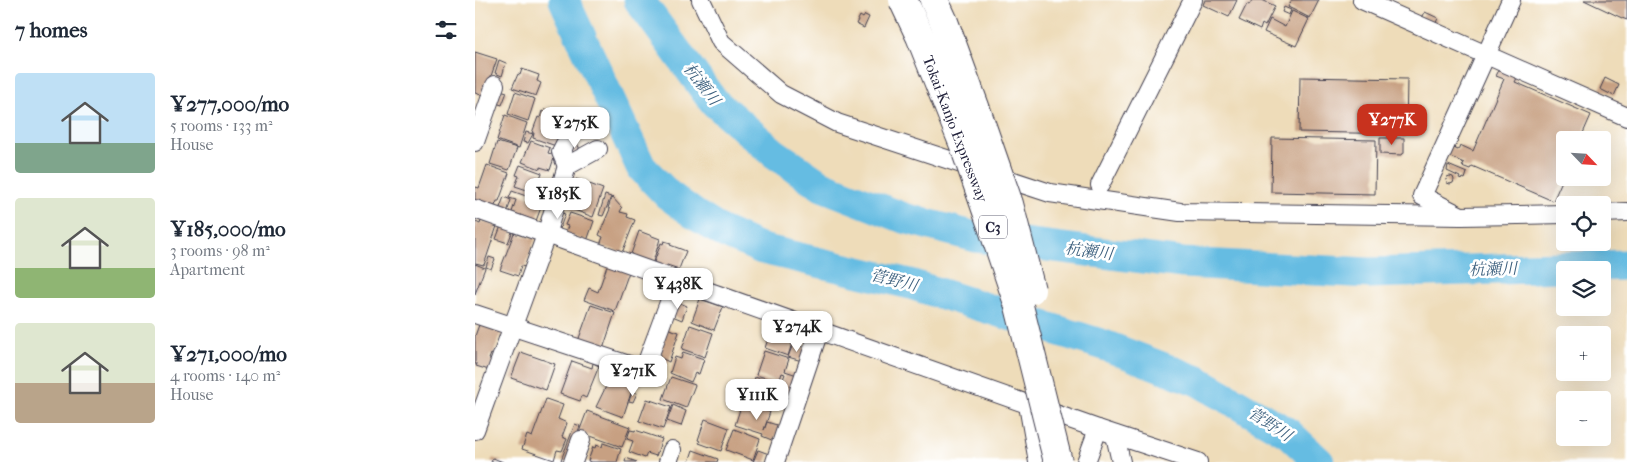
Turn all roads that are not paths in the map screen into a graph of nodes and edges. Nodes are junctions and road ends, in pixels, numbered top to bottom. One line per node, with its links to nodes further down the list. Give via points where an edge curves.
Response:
1 (701, 0): 19 (street, via 721,42 781,94 837,123 1050,193 1180,212)
2 (903, 0): 33 (highway, Tokai-Kanjo Expressway / C3, bridge, via 963,143 1019,306)
3 (934, 0): 34 (highway, Tokai-Kanjo Expressway / C3, bridge, via 979,115 1009,204 1035,304)
4 (1193, 0): 14 (street)
5 (1362, 0): 7 (street)
6 (1511, 0): 7 (street)
7 (1487, 55): 9 (street); 19 (street, via 1422,196)
8 (495, 85): 10 (street)
9 (1627, 117)
10 (475, 142)
11 (565, 144): 13 (street, via 561,152)
12 (598, 149): 13 (street)
13 (567, 166): 20 (street)
14 (1100, 185)
15 (475, 209): 20 (street)
16 (1627, 212): 17 (street)
17 (1611, 213)
18 (1556, 214): 19 (street)
19 (1461, 216)
20 (546, 235): 21 (street); 23 (street)
21 (677, 281): 23 (street, via 644,370); 24 (street)
22 (475, 314): 23 (street)
23 (513, 327): 27 (street)
24 (819, 330): 25 (street); 31 (street)
25 (1028, 405): 26 (street); 32 (street)
26 (1097, 429): 28 (street); 35 (street)
27 (475, 430)
28 (1115, 435): 36 (street); 37 (street)
29 (581, 440): 30 (street)
30 (573, 462)
31 (775, 462)
32 (1038, 462)
33 (1058, 462)
34 (1067, 462)
35 (1086, 462)
36 (1121, 462)
37 (1198, 462)

